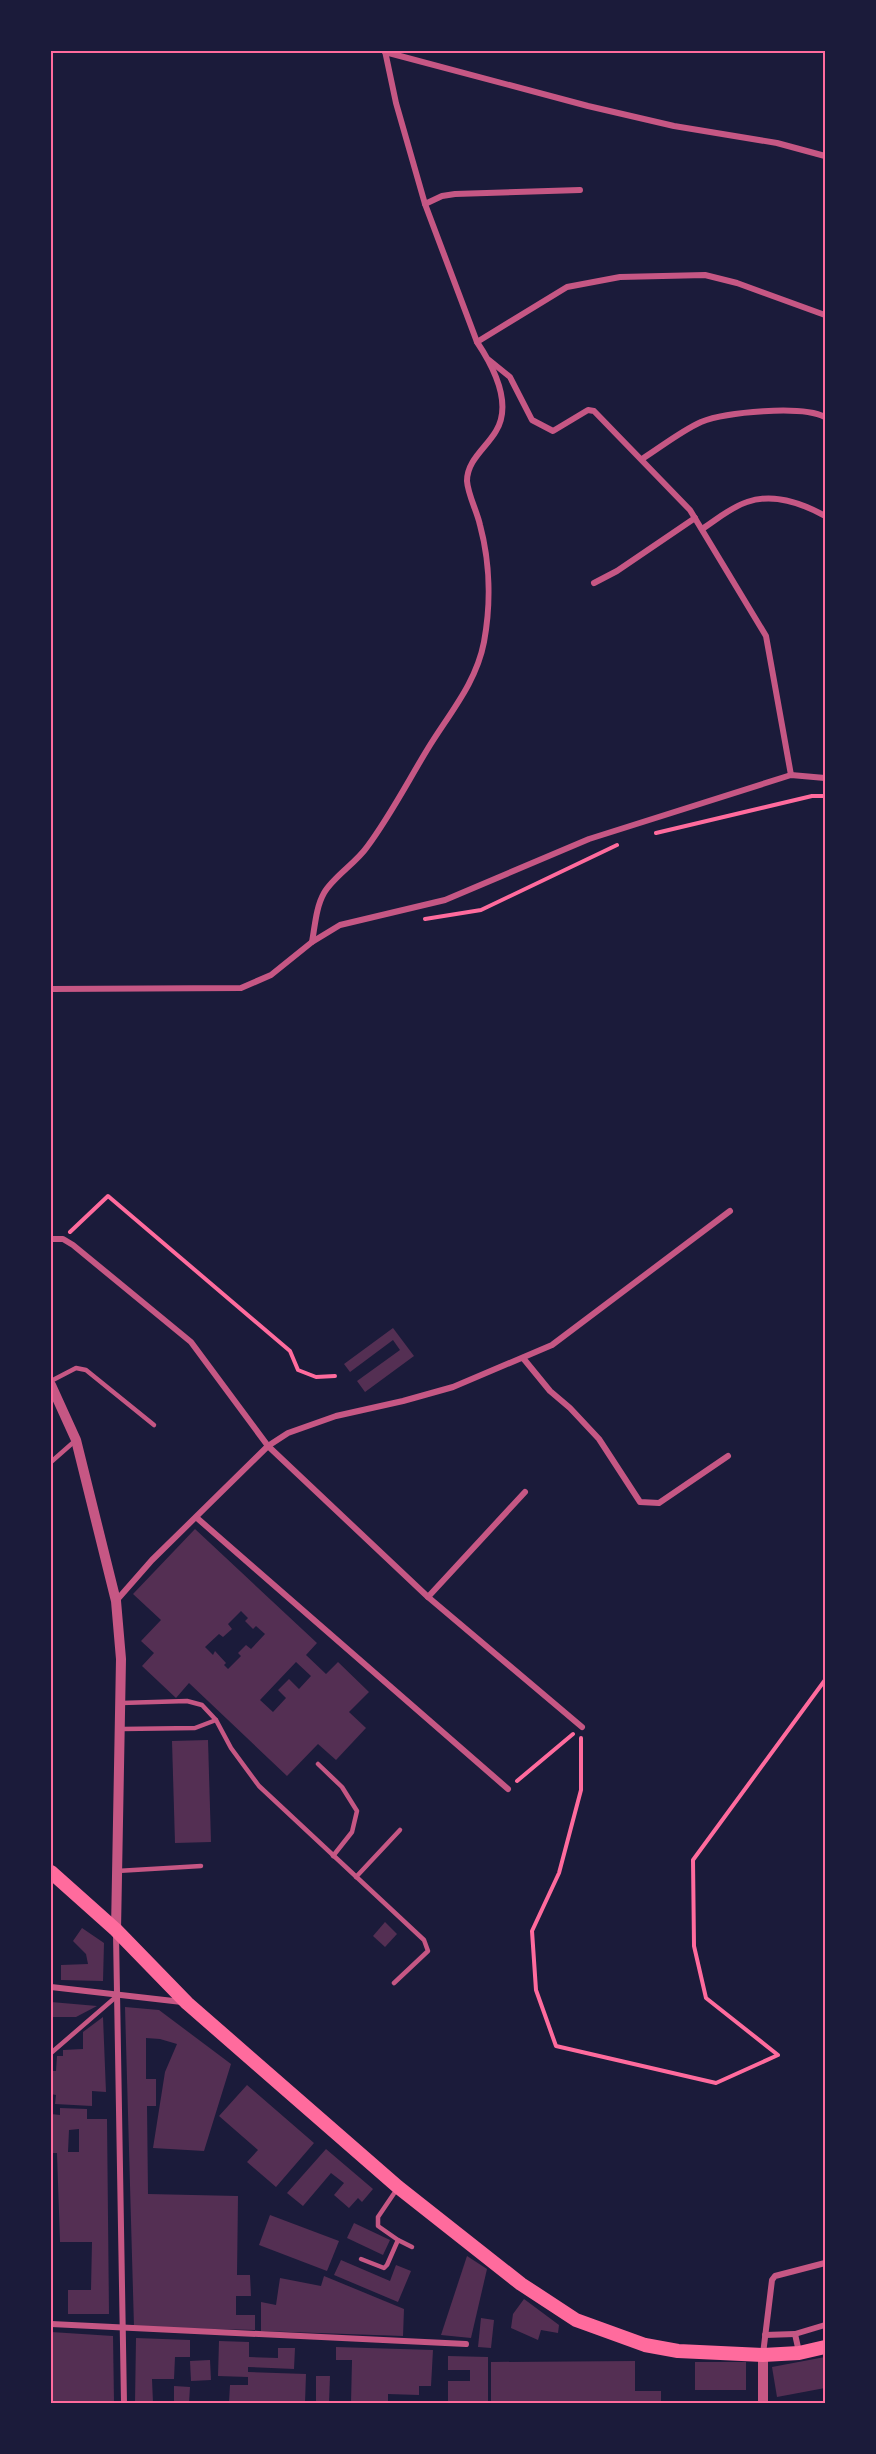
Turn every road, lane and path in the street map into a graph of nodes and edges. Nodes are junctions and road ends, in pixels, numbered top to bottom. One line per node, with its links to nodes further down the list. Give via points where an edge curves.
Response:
1 (385, 52): 2 (street, via 588,106); 4 (street)
2 (825, 156)
3 (580, 190): 4 (street, via 455,194)
4 (425, 204): 6 (street)
5 (825, 315): 6 (street, via 705,275 620,277 567,286)
6 (477, 342): 7 (street)
7 (489, 359): 9 (street, via 510,376 532,420 553,431 588,410 594,411); 20 (street, via 503,412 497,430 471,465 467,481 481,527 487,567 489,603 483,644 470,683 389,817 362,855 325,892)
8 (825, 417): 9 (street, via 792,410 701,422)
9 (642, 459): 11 (street)
10 (825, 516): 12 (street, via 791,501 747,501)
11 (695, 518): 12 (street); 13 (street)
12 (702, 529): 14 (street, via 766,636)
13 (594, 583)
14 (791, 775): 15 (street); 20 (street, via 589,839 446,900 340,925)
15 (825, 778)
16 (825, 796): 17 (path)
17 (652, 833)
18 (619, 844): 19 (path, via 481,910)
19 (415, 921)
20 (312, 942): 21 (street, via 271,975 241,988)
21 (51, 989)
22 (730, 1211): 25 (street, via 552,1345)
23 (51, 1239): 24 (street)
24 (63, 1239): 26 (path, via 108,1196 290,1351 298,1370 316,1377); 30 (street, via 191,1342)
25 (523, 1358): 30 (street, via 453,1387 336,1416 288,1433); 31 (street, via 599,1439 640,1502 659,1503)
26 (335, 1376)
27 (51, 1383): 28 (lane, via 76,1368 86,1370); 29 (street)
28 (154, 1425)
29 (76, 1440): 32 (lane); 36 (street)
30 (268, 1446): 34 (street); 35 (street)
31 (728, 1456)
32 (51, 1462)
33 (525, 1492): 35 (street)
34 (197, 1518): 36 (street); 43 (street)
35 (428, 1597): 40 (street)
36 (116, 1601): 38 (street)
37 (825, 1680): 40 (path, via 693,1860 694,1946 706,1998 778,2055 716,2083 556,2046 537,1990 532,1931 559,1874 581,1790)
38 (120, 1703): 39 (lane, via 187,1701 202,1705); 41 (street)
39 (216, 1720): 41 (lane, via 195,1728); 45 (lane, via 259,1786)
40 (582, 1727): 43 (path)
41 (119, 1729): 47 (street)
42 (318, 1764): 45 (lane, via 342,1787 357,1811 352,1832)
43 (508, 1789)
44 (400, 1830): 49 (lane)
45 (333, 1856): 49 (lane)
46 (201, 1866): 47 (lane)
47 (117, 1871): 50 (street)
48 (51, 1872): 50 (main road)
49 (356, 1877): 51 (lane, via 424,1940 428,1951)
50 (116, 1930): 53 (street); 54 (main road)
51 (394, 1983)
52 (51, 1988): 53 (street)
53 (118, 1995): 54 (street); 55 (lane); 63 (street)
54 (187, 2003): 56 (main road)
55 (51, 2053)
56 (398, 2187): 57 (lane, via 378,2217 378,2226); 69 (main road, via 521,2284 576,2320 645,2346)
57 (398, 2240): 58 (lane); 59 (lane, via 384,2268)
58 (412, 2247)
59 (360, 2259)
60 (825, 2264): 65 (street, via 775,2276 770,2284)
61 (51, 2325): 63 (street)
62 (825, 2325): 64 (street)
63 (123, 2330): 66 (street); 70 (street)
64 (795, 2334): 65 (street); 68 (street)
65 (765, 2335): 69 (street)
66 (466, 2344)
67 (825, 2347): 68 (main road)
68 (799, 2353): 69 (main road)
69 (763, 2355): 71 (street)
70 (124, 2403)
71 (763, 2403)

